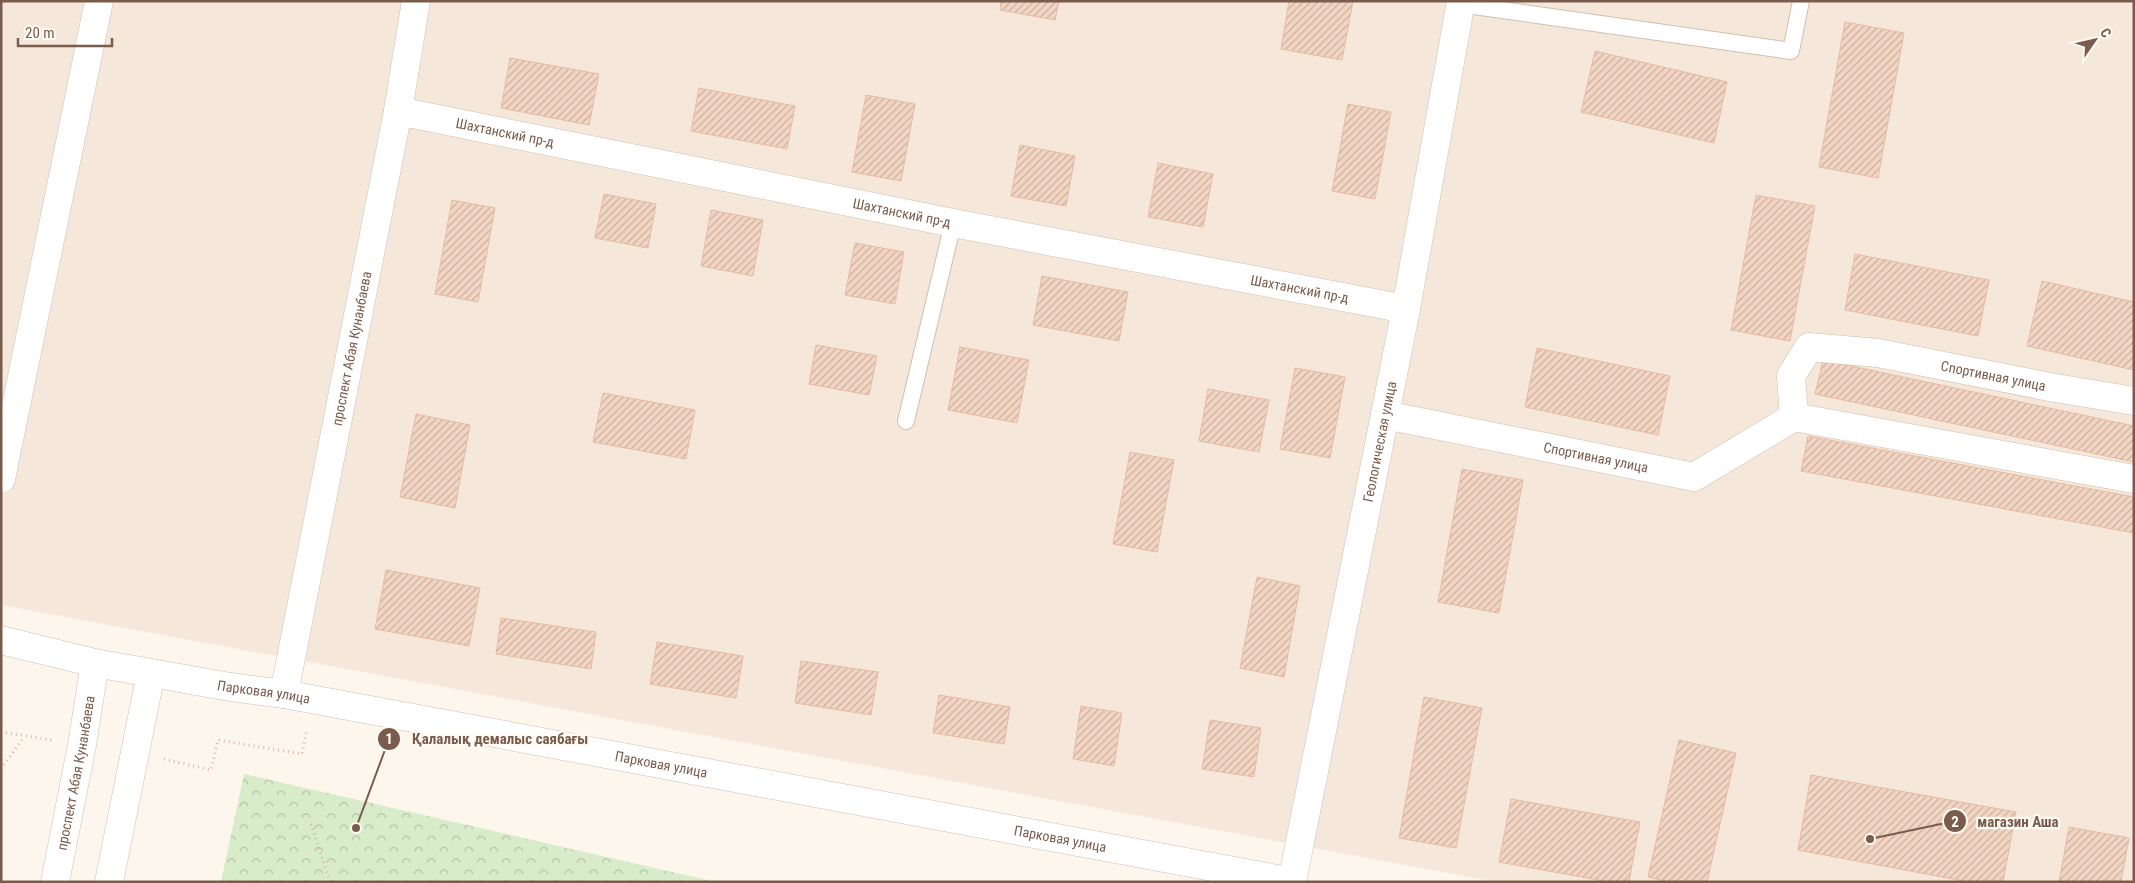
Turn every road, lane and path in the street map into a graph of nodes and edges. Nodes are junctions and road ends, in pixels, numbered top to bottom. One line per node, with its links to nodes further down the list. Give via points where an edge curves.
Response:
1 (99, 1): 12 (street)
2 (416, 1): 5 (street, проспект Абая Кунанбаева)
3 (1801, 1): 4 (lane, via 1791,51)
4 (1460, 3): 7 (street, Геологическая улица)
5 (398, 111): 6 (street, Шахтанский пр-д); 17 (street, проспект Абая Кунанбаева)
6 (953, 223): 7 (street, Шахтанский пр-д); 11 (lane)
7 (1406, 309): 9 (street, Геологическая улица)
8 (2134, 400): 10 (street, Спортивная улица, via 1878,353 1809,347 1791,376)
9 (1385, 415): 10 (street, Спортивная улица, via 1694,476); 28 (street, Геологическая улица)
10 (1794, 417): 13 (street)
11 (906, 422)
12 (1, 479)
13 (2134, 479)
14 (1, 640): 15 (street, Парковая улица)
15 (95, 663): 16 (street, Парковая улица); 20 (street, проспект Абая Кунанбаева)
16 (151, 673): 17 (street, Парковая улица); 21 (street)
17 (284, 694): 28 (street, Парковая улица)
18 (1, 732): 19 (path)
19 (24, 736): 20 (path); 23 (path)
20 (82, 745): 25 (street, проспект Абая Кунанбаева)
21 (135, 753): 22 (path, via 211,770 218,740); 26 (street)
22 (302, 754)
23 (1, 769)
24 (311, 824): 27 (path)
25 (55, 882)
26 (109, 882)
27 (330, 882)
28 (1292, 882)

